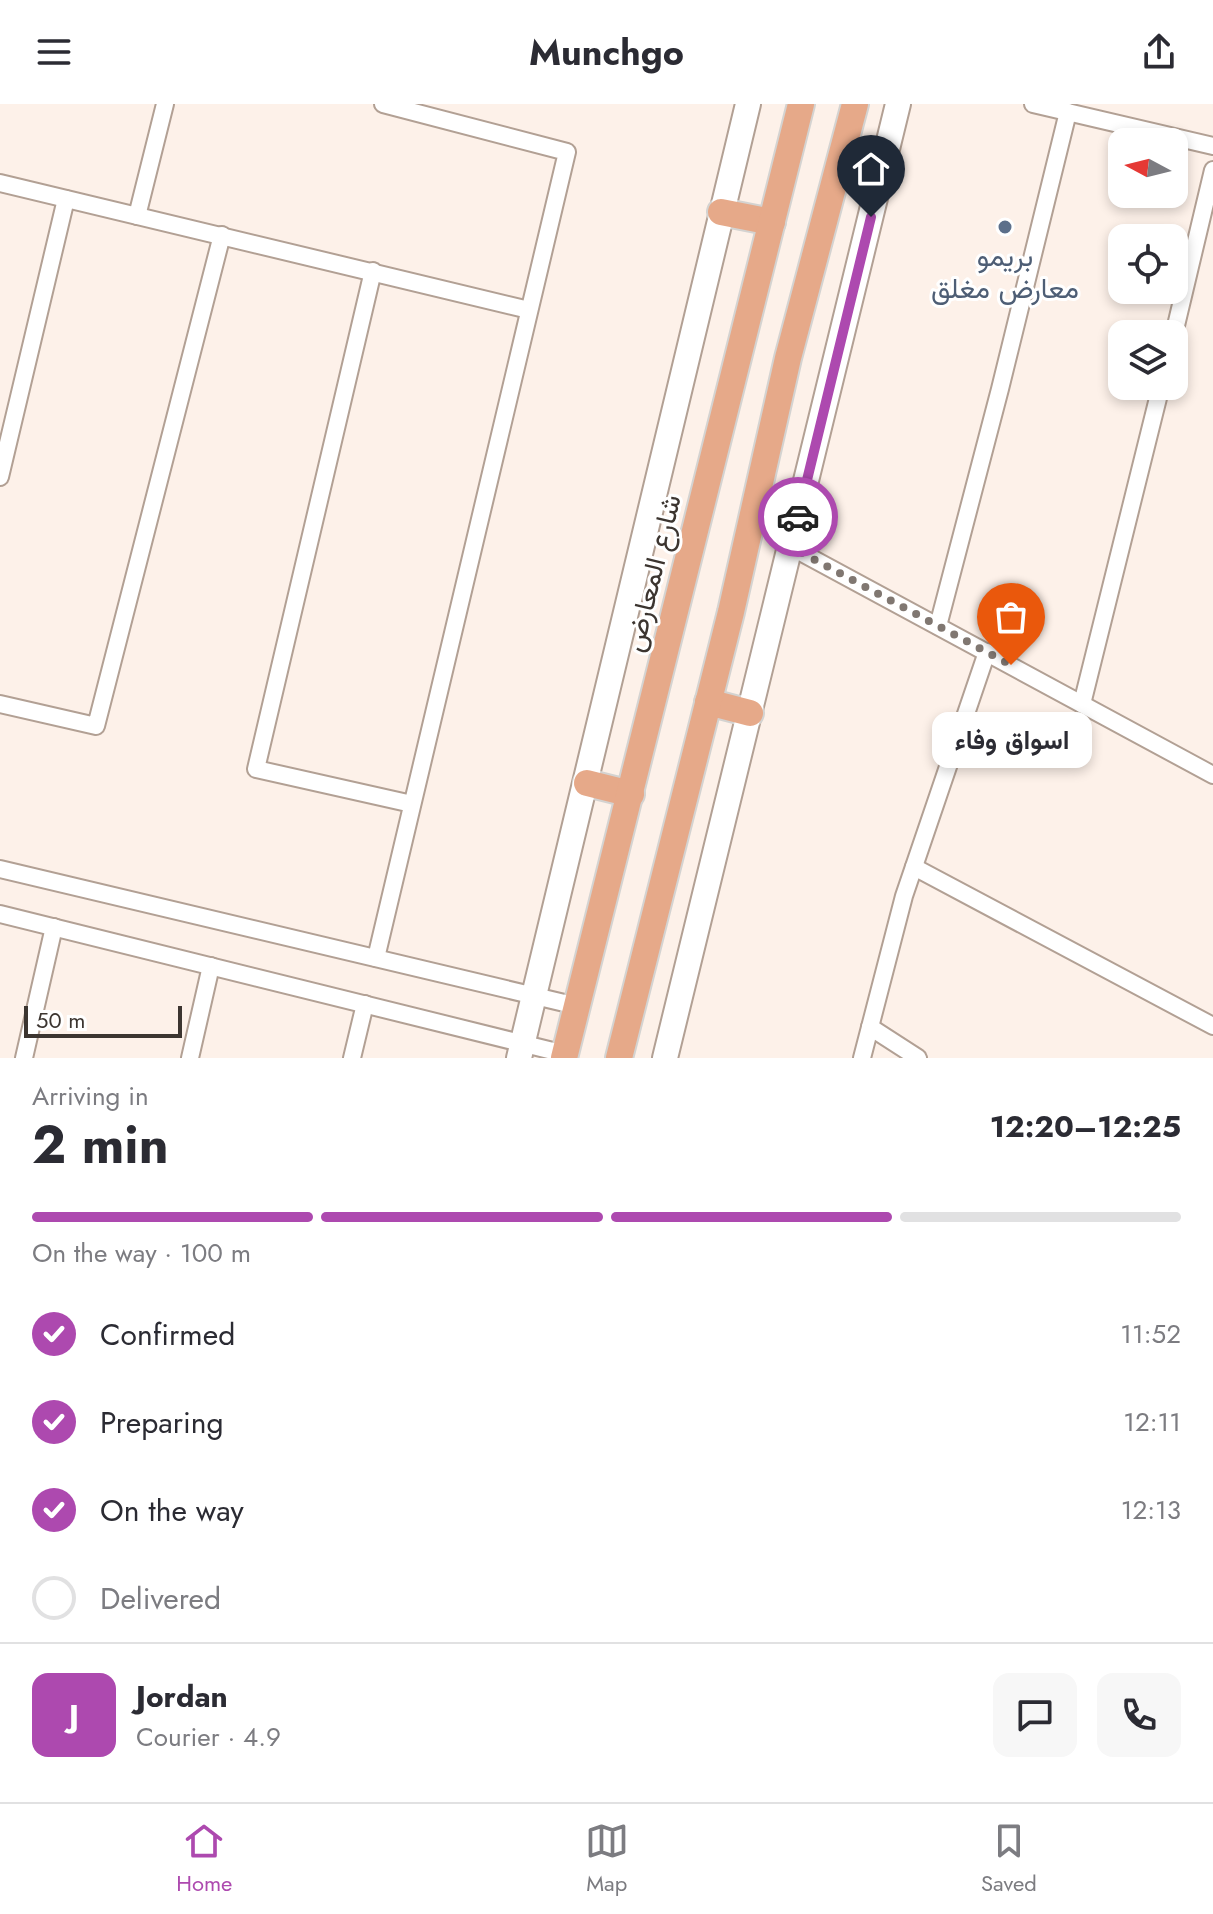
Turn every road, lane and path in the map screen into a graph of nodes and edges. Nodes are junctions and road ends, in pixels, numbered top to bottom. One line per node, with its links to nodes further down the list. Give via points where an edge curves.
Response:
1 (165, 104): 16 (street)
2 (383, 104): 20 (street, via 567,152)
3 (748, 104): 15 (main road)
4 (801, 104): 17 (main road, شارع المعارض)
5 (855, 104): 10 (main road)
6 (898, 104): 11 (main road)
7 (1033, 104): 8 (street)
8 (1068, 112): 9 (street); 25 (street)
9 (1213, 146)
10 (845, 147): 11 (main road); 27 (main road, via 788,358)
11 (885, 157): 24 (main road)
12 (1213, 170): 21 (street)
13 (0, 183): 14 (street)
14 (66, 199): 16 (street); 23 (street)
15 (721, 212): 17 (main road); 32 (main road)
16 (137, 216): 18 (street)
17 (772, 222): 33 (main road, شارع المعارض)
18 (222, 235): 19 (street); 28 (street, via 96,726)
19 (373, 271): 20 (street); 34 (street, via 256,769)
20 (529, 310): 34 (street)
21 (1177, 320)
22 (1158, 400): 29 (street)
23 (0, 477)
24 (791, 547): 25 (street); 30 (main road)
25 (938, 626): 26 (street)
26 (987, 652): 29 (street); 35 (street)
27 (708, 702): 30 (main road); 51 (main road)
28 (0, 704)
29 (1082, 704): 31 (street)
30 (750, 713): 52 (main road)
31 (1213, 775)
32 (587, 783): 33 (main road); 41 (main road)
33 (631, 794): 43 (main road, شارع المعارض)
34 (412, 804): 39 (street)
35 (914, 867): 44 (street); 45 (street)
36 (0, 869): 39 (street)
37 (0, 914): 38 (street)
38 (54, 927): 40 (street); 48 (street)
39 (376, 958): 41 (street)
40 (211, 966): 42 (street); 49 (street)
41 (535, 996): 43 (street); 46 (main road)
42 (365, 1004): 46 (street); 50 (street)
43 (577, 1006): 47 (main road, شارع المعارض)
44 (1213, 1026)
45 (870, 1027): 53 (street); 54 (street)
46 (521, 1051): 47 (street)
47 (565, 1056)
48 (24, 1058)
49 (190, 1058)
50 (352, 1058)
51 (619, 1058)
52 (665, 1058)
53 (862, 1058)
54 (918, 1058)

